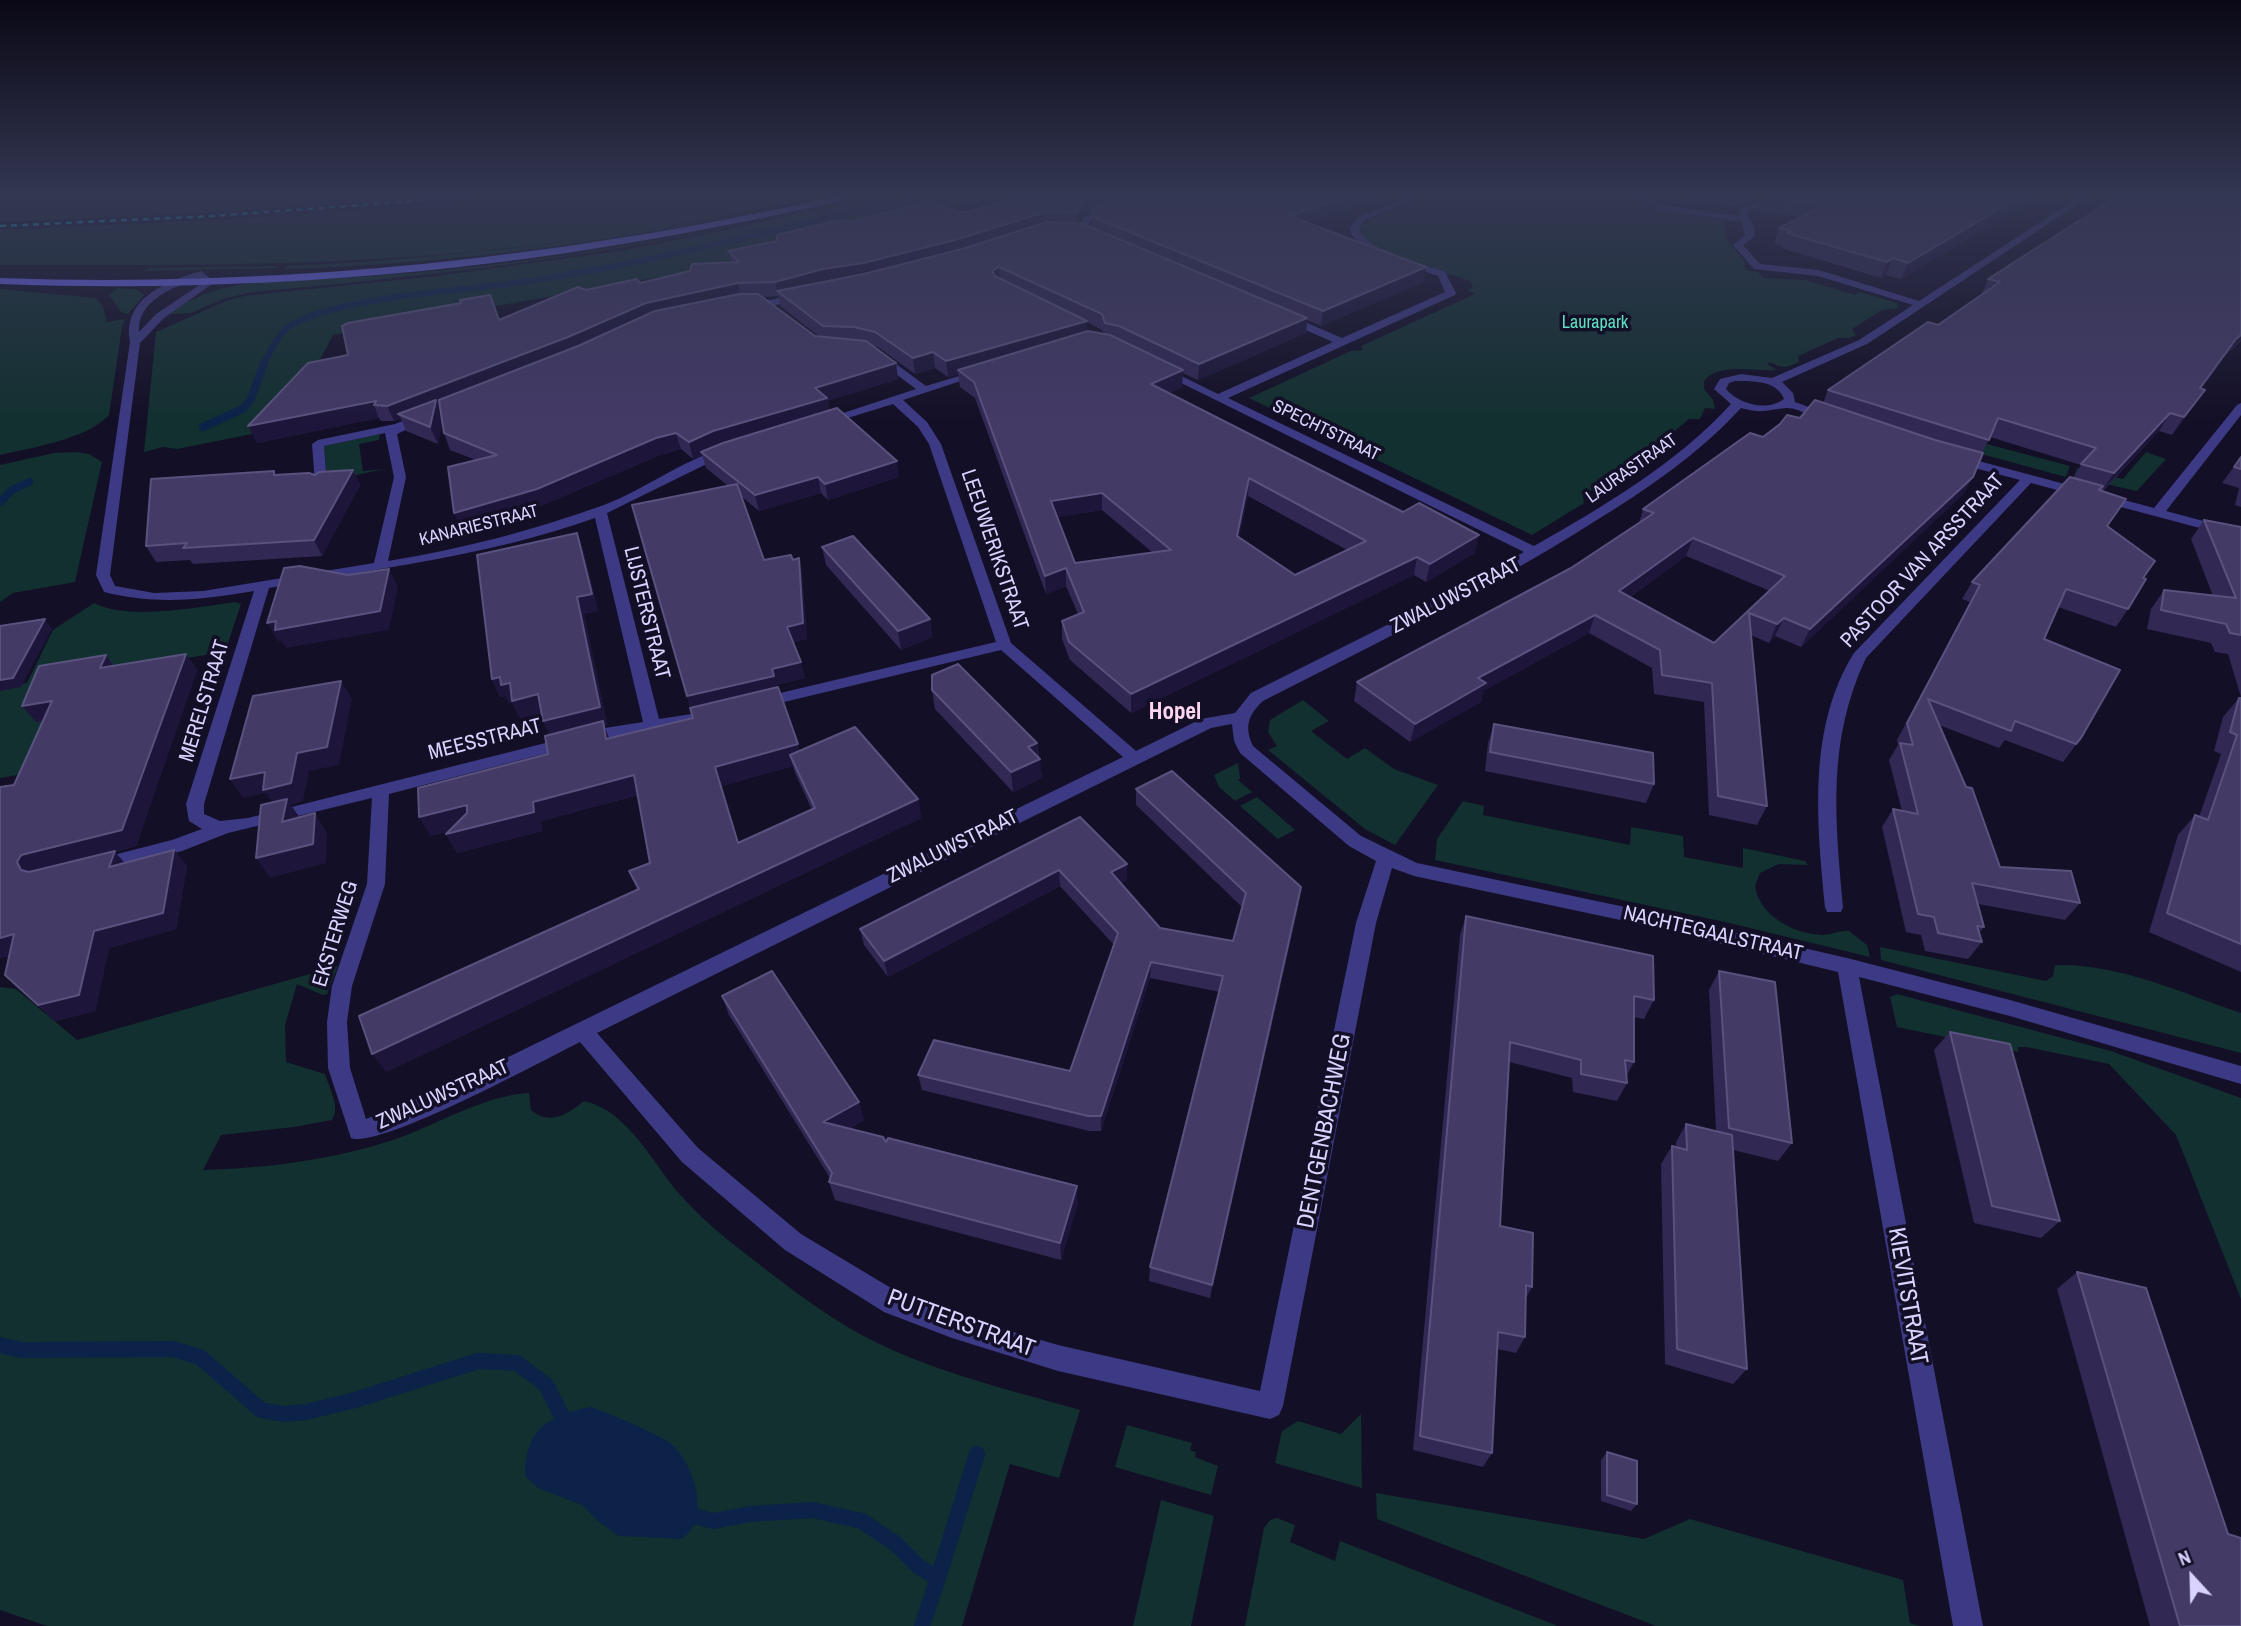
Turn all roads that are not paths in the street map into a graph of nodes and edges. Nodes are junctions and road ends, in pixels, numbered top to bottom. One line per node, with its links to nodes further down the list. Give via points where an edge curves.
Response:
1 (0, 273): 7 (street)
2 (228, 273): 7 (street)
3 (353, 273): 9 (street)
4 (1439, 273): 18 (street, via 1451,293)
5 (1818, 273): 14 (street)
6 (1968, 273): 14 (street)
7 (201, 274): 9 (street); 10 (street, KANARIESTRAAT)
8 (0, 281): 10 (street)
9 (210, 282): 10 (street); 17 (street, via 160,316)
10 (170, 284): 17 (street, KANARIESTRAAT, via 135,315 130,328)
11 (814, 292): 12 (street)
12 (765, 303): 13 (street); 15 (street)
13 (734, 304)
14 (1920, 304): 22 (street, via 1863,342)
15 (782, 316)
16 (1280, 316): 18 (street)
17 (135, 342): 42 (street, KANARIESTRAAT, via 103,575 109,589 148,598)
18 (1342, 342): 24 (street)
19 (865, 349): 23 (street)
20 (1149, 363): 24 (street, SPECHTSTRAAT)
21 (991, 369): 23 (street)
22 (1772, 382): 26 (street, via 1738,377 1722,383 1722,393); 27 (street, via 1789,394)
23 (925, 390): 25 (street)
24 (1218, 398): 40 (street, SPECHTSTRAAT)
25 (895, 399): 30 (street); 43 (street, LEEUWERIKSTRAAT, via 923,425 935,444)
26 (1739, 403): 27 (street, via 1767,408); 40 (street, LAURASTRAAT, via 1671,466)
27 (1787, 404): 31 (street)
28 (2241, 407): 38 (street)
29 (434, 413): 32 (street)
30 (815, 424)
31 (1844, 424)
32 (398, 427): 36 (street, via 318,443); 41 (street, via 391,438 400,477)
33 (736, 449): 37 (street, KANARIESTRAAT)
34 (1943, 456): 35 (street)
35 (2029, 478): 38 (street); 53 (street, PASTOOR VAN ARSSTRAAT, via 1859,656 1841,691 1830,735)
36 (321, 484)
37 (600, 510): 41 (street, KANARIESTRAAT, via 497,545); 47 (street, LIJSTERSTRAAT)
38 (2158, 512): 39 (street)
39 (2241, 536)
40 (1537, 553): 46 (street, ZWALUWSTRAAT, via 1257,697)
41 (380, 567): 42 (street, KANARIESTRAAT)
42 (263, 585): 50 (street, MERELSTRAAT, via 195,804 195,817)
43 (1004, 645): 44 (street); 48 (street, LEEUWERIKSTRAAT)
44 (738, 709)
45 (712, 715): 47 (street, MEESSTRAAT)
46 (1239, 718): 48 (street, ZWALUWSTRAAT, via 1207,723); 51 (street, NACHTEGAALSTRAAT, via 1241,739 1256,758 1349,836)
47 (652, 725): 49 (street, MEESSTRAAT)
48 (1134, 758): 55 (street, ZWALUWSTRAAT)
49 (381, 790): 50 (street, MEESSTRAAT); 57 (street, EKSTERWEG, via 376,884 342,986 337,1022 339,1068)
50 (215, 827): 52 (street, MEESSTRAAT, via 176,846)
51 (1386, 859): 54 (street, NACHTEGAALSTRAAT, via 1423,872); 58 (street, DENTGENBACHWEG, via 1366,923)
52 (84, 869)
53 (1833, 907)
54 (1847, 966): 56 (street, NACHTEGAALSTRAAT); 59 (street, KIEVITSTRAAT)
55 (582, 1030): 57 (street, ZWALUWSTRAAT, via 463,1090); 58 (street, PUTTERSTRAAT, via 690,1155 793,1242 893,1303 1058,1358)
56 (2241, 1075)
57 (359, 1131)
58 (1270, 1406)
59 (1968, 1626)

